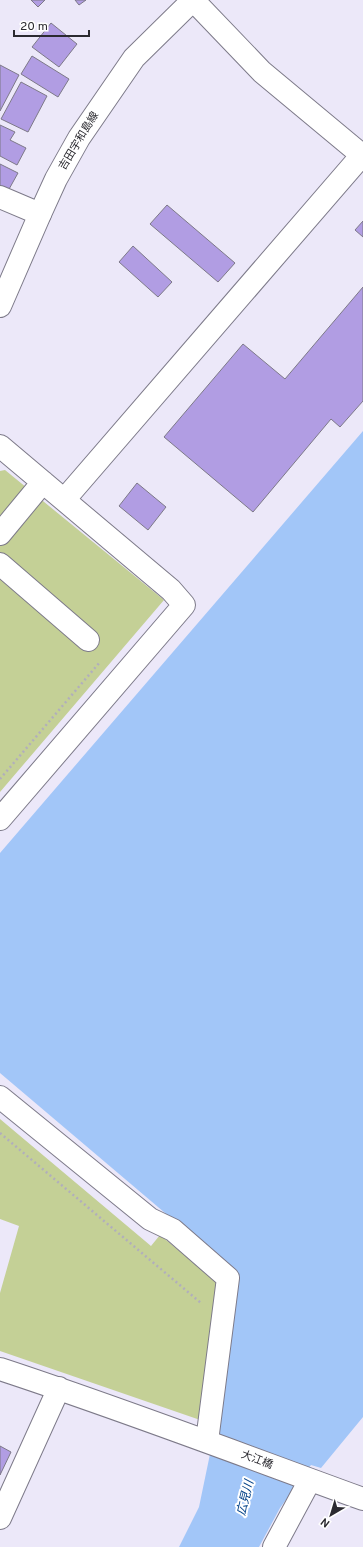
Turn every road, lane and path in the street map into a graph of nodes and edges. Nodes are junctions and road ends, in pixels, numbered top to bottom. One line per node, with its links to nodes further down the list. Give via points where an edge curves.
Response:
1 (193, 0): 2 (street, via 262,72); 4 (street, 吉田宇和島線, via 134,58 79,138)
2 (362, 156): 8 (street)
3 (0, 197): 4 (street)
4 (40, 214): 5 (street, 吉田宇和島線)
5 (0, 306)
6 (0, 446): 7 (street)
7 (43, 482): 8 (street); 9 (street)
8 (64, 500): 13 (street, via 171,590 184,605)
9 (0, 534)
10 (0, 564): 11 (street)
11 (88, 640): 12 (path, via 107,653)
12 (0, 779)
13 (0, 819)
14 (0, 1097): 19 (street, via 150,1220 173,1230 228,1278)
15 (0, 1133): 16 (path)
16 (203, 1305)
17 (0, 1369): 18 (street, 大江橋)
18 (58, 1388): 19 (street, 大江橋); 22 (street)
19 (210, 1442): 20 (street, 大江橋)
20 (306, 1479): 21 (street, 大江橋); 23 (street)
21 (363, 1499)
22 (0, 1518)
23 (274, 1547)

